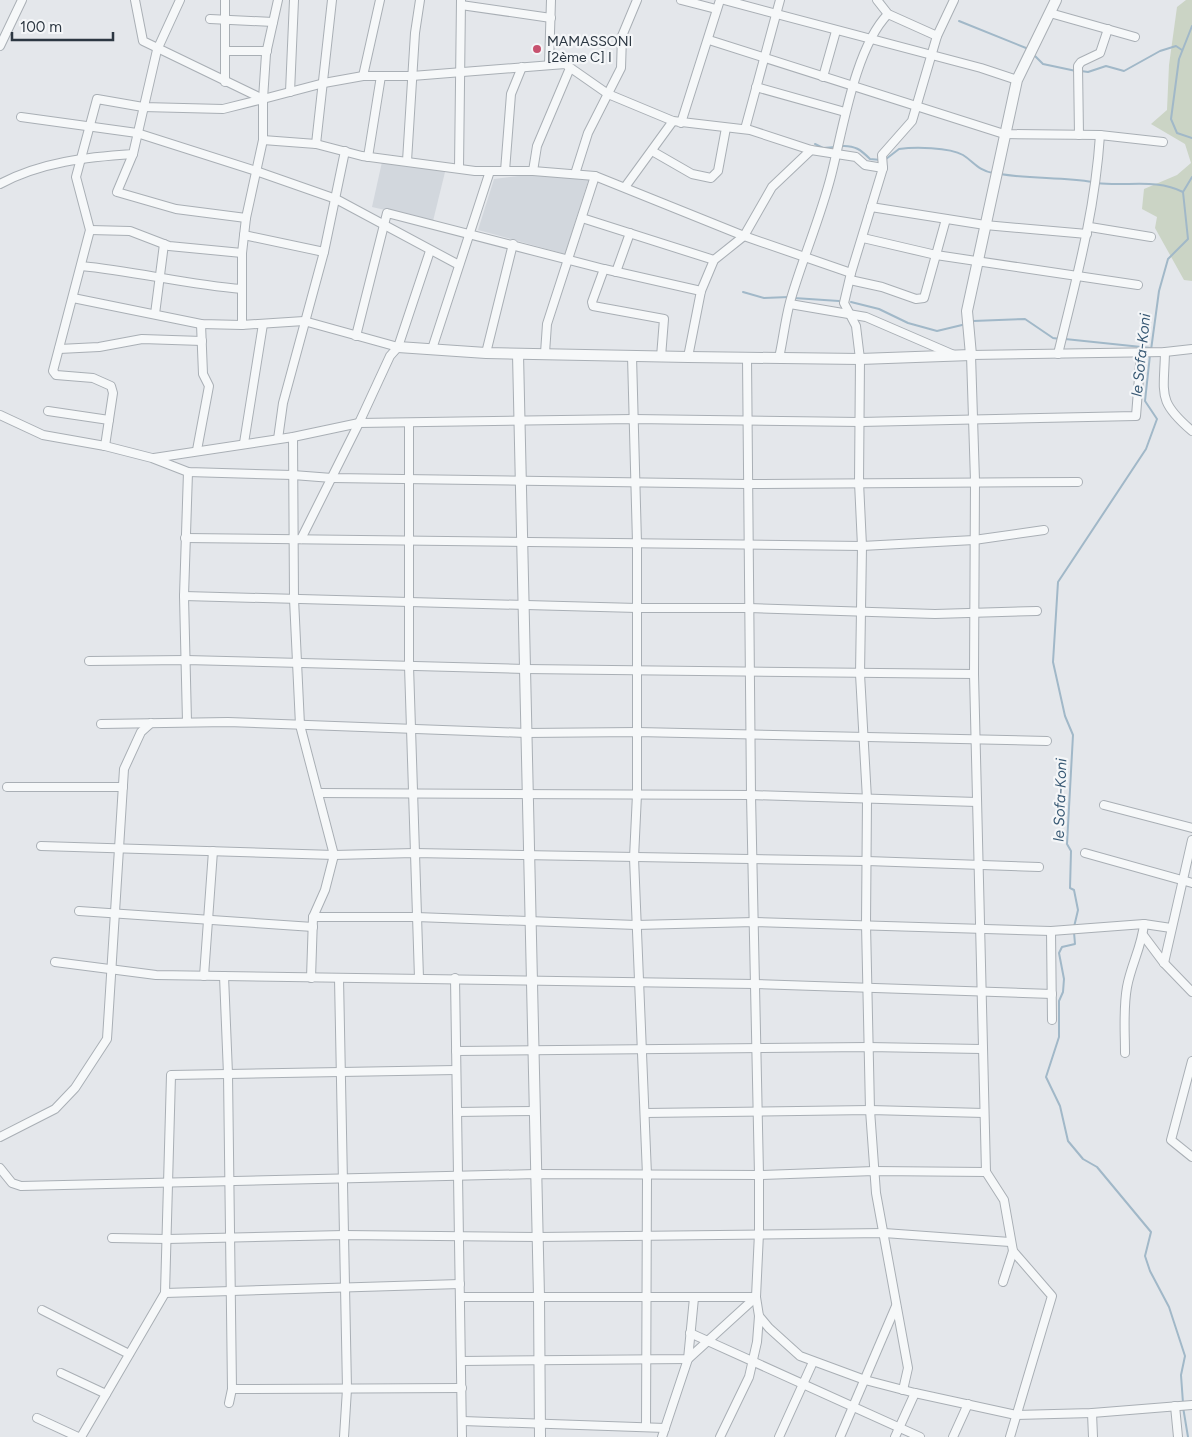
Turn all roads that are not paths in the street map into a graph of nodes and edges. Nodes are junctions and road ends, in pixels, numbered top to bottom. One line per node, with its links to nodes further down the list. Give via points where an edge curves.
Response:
1 (22, 0): 34 (street)
2 (135, 0): 35 (street, via 143,41)
3 (180, 0): 35 (street)
4 (225, 0): 26 (street)
5 (278, 0): 27 (street)
6 (294, 0): 53 (street)
7 (332, 0): 50 (street)
8 (380, 0): 44 (street)
9 (420, 0): 46 (street)
10 (551, 0): 24 (street)
11 (637, 0): 54 (street, via 622,36 621,68)
12 (682, 0): 20 (street)
13 (720, 0): 20 (street)
14 (724, 0): 23 (street)
15 (780, 0): 23 (street)
16 (877, 0): 22 (street)
17 (954, 0): 30 (street)
18 (1056, 0): 21 (street)
19 (461, 3): 24 (street); 43 (street)
20 (716, 9): 32 (street)
21 (1050, 13): 28 (street); 48 (street)
22 (888, 14): 30 (street); 33 (street, via 876,26)
23 (776, 15): 29 (street); 39 (street)
24 (551, 18): 40 (street)
25 (210, 19): 26 (street)
26 (225, 20): 27 (street); 37 (street)
27 (273, 22): 36 (street)
28 (1108, 29): 31 (street); 67 (street, via 1100,53 1078,66)
29 (836, 31): 33 (street); 47 (street)
30 (938, 36): 38 (street)
31 (1135, 37)
32 (708, 40): 39 (street); 61 (street)
33 (869, 40): 38 (street); 52 (street)
34 (0, 46)
35 (157, 50): 49 (street); 57 (street)
36 (267, 51): 37 (street); 55 (street)
37 (225, 52): 49 (street)
38 (932, 56): 48 (street); 56 (street)
39 (764, 57): 47 (street); 51 (street)
40 (549, 65): 41 (street); 42 (street, via 565,64)
41 (522, 67): 43 (street); 84 (street, via 511,94)
42 (570, 68): 54 (street); 85 (street, via 537,146)
43 (461, 72): 46 (street); 81 (street)
44 (363, 76): 45 (street); 50 (street)
45 (381, 76): 46 (street); 77 (street)
46 (412, 76): 79 (street)
47 (823, 77): 52 (street)
48 (1017, 80): 66 (street)
49 (225, 82): 55 (street)
50 (324, 83): 53 (street); 71 (street)
51 (756, 87): 58 (street); 64 (street)
52 (854, 87): 56 (street); 58 (street)
53 (290, 92): 55 (street)
54 (608, 94): 60 (street); 86 (street, via 588,133)
55 (263, 99): 57 (street, via 223,109); 69 (street)
56 (917, 106): 66 (street); 80 (street, via 912,121 882,155)
57 (143, 107): 62 (street, via 97,99); 65 (street)
58 (846, 112): 72 (street)
59 (22, 117): 62 (street)
60 (672, 121): 61 (street); 74 (street)
61 (681, 124): 63 (street)
62 (90, 126): 65 (street); 78 (street)
63 (726, 128): 64 (street); 74 (street, via 718,171 710,178 692,174)
64 (745, 129): 73 (street)
65 (137, 133): 76 (street); 82 (street)
66 (1004, 134): 67 (street); 95 (street)
67 (1079, 135): 68 (street)
68 (1100, 135): 70 (street); 98 (street, via 1097,182)
69 (263, 140): 71 (street); 82 (street)
70 (1163, 142)
71 (316, 144): 75 (street)
72 (837, 149): 73 (street); 80 (street, via 865,164); 111 (street)
73 (811, 150): 102 (street, via 772,187)
74 (652, 151): 89 (street)
75 (344, 152): 77 (street); 90 (street)
76 (133, 154): 78 (street); 92 (street, via 117,192 176,209)
77 (368, 157): 79 (street)
78 (81, 159): 88 (street, via 27,170); 97 (street, via 76,177)
79 (408, 162): 81 (street)
80 (883, 162): 91 (street)
81 (459, 168): 83 (street)
82 (256, 171): 90 (street); 92 (street)
83 (490, 171): 84 (street); 99 (street)
84 (505, 171): 85 (street)
85 (533, 171): 86 (street)
86 (575, 174): 87 (street)
87 (595, 176): 89 (street); 93 (street)
88 (0, 184)
89 (625, 187): 102 (street)
90 (336, 199): 96 (street); 108 (street)
91 (870, 207): 94 (street); 104 (street)
92 (246, 218): 101 (street)
93 (582, 218): 100 (street); 112 (street)
94 (946, 219): 95 (street); 110 (street)
95 (985, 225): 98 (street); 114 (street)
96 (384, 226): 99 (street, via 387,212); 107 (street); 133 (street)
97 (90, 230): 105 (street, via 130,232); 116 (street)
98 (1088, 230): 103 (street); 119 (street)
99 (470, 233): 106 (street); 115 (street)
100 (630, 233): 113 (street); 118 (street)
101 (244, 235): 108 (street); 109 (street)
102 (744, 236): 111 (street); 113 (street)
103 (1151, 237)
104 (863, 238): 110 (street); 121 (street)
105 (164, 244): 109 (street); 120 (street)
106 (512, 244): 112 (street); 141 (street)
107 (430, 251): 115 (street); 135 (street)
108 (324, 252): 129 (street)
109 (242, 253): 123 (street)
110 (936, 255): 114 (street); 121 (street, via 926,294 921,300)
111 (804, 258): 121 (street); 126 (street)
112 (569, 260): 117 (street); 142 (street, via 547,324)
113 (714, 260): 124 (street)
114 (977, 262): 119 (street); 146 (street, via 968,311)
115 (459, 265): 137 (street)
116 (81, 266): 120 (street); 125 (street)
117 (604, 269): 118 (street); 148 (street, via 593,306 664,319)
118 (616, 272): 124 (street)
119 (1078, 275): 122 (street); 144 (street)
120 (160, 277): 123 (street); 127 (street)
121 (850, 277): 128 (street, via 844,303)
122 (1138, 285)
123 (242, 289): 132 (street)
124 (701, 291): 149 (street)
125 (73, 298): 127 (street); 136 (street)
126 (790, 303): 128 (street); 151 (street)
127 (155, 314): 130 (street)
128 (849, 315): 145 (street, via 866,317); 152 (street, via 856,326)
129 (304, 321): 131 (street); 133 (street); 165 (street, via 283,403)
130 (201, 324): 132 (street); 134 (street)
131 (262, 324): 132 (street); 166 (street)
132 (242, 325)
133 (356, 336): 135 (street)
134 (202, 341): 136 (street, via 142,339 99,347); 168 (street, via 203,374 209,386)
135 (398, 347): 137 (street); 161 (street, via 390,356)
136 (59, 349): 156 (street, via 53,371 56,375 93,378 111,386)
137 (432, 349): 141 (street)
138 (1192, 350): 140 (street)
139 (1142, 352): 140 (street); 144 (street); 157 (street, via 1136,416)
140 (1165, 352): 163 (street, via 1163,399)
141 (486, 353): 143 (street)
142 (545, 353): 143 (street); 147 (street)
143 (518, 354): 158 (street)
144 (1058, 354): 146 (street)
145 (955, 355): 146 (street); 152 (street)
146 (971, 355): 157 (street)
147 (632, 356): 148 (street); 155 (street)
148 (661, 357): 149 (street)
149 (688, 358): 150 (street)
150 (746, 358): 151 (street); 159 (street)
151 (779, 358): 152 (street)
152 (860, 359): 160 (street)
153 (48, 411): 156 (street)
154 (0, 415): 167 (street, via 43,435)
155 (634, 419): 158 (street); 159 (street); 178 (street)
156 (109, 420): 167 (street)
157 (974, 420): 160 (street); 175 (street)
158 (519, 422): 162 (street); 174 (street)
159 (746, 422): 160 (street); 179 (street)
160 (860, 422): 176 (street)
161 (359, 423): 162 (street); 164 (street); 172 (street)
162 (409, 423): 173 (street)
163 (1192, 431)
164 (293, 437): 165 (street); 171 (street)
165 (278, 439): 166 (street)
166 (244, 443): 168 (street)
167 (105, 446): 169 (street)
168 (197, 450): 169 (street)
169 (152, 458): 170 (street)
170 (188, 472): 171 (street); 181 (street)
171 (293, 475): 172 (street); 182 (street)
172 (332, 478): 173 (street); 182 (street)
173 (409, 479): 174 (street); 184 (street)
174 (520, 481): 178 (street); 185 (street)
175 (975, 481): 176 (street); 177 (street); 183 (street)
176 (859, 482): 179 (street); 188 (street)
177 (1078, 482)
178 (635, 483): 179 (street); 186 (street)
179 (747, 484): 187 (street)
180 (1044, 530): 183 (street)
181 (185, 538): 182 (street); 189 (street)
182 (297, 539): 184 (street); 190 (street)
183 (974, 540): 188 (street); 197 (street)
184 (410, 541): 185 (street); 191 (street)
185 (522, 542): 186 (street); 192 (street)
186 (637, 543): 187 (street); 193 (street)
187 (748, 546): 188 (street); 194 (street)
188 (862, 546): 195 (street)
189 (184, 596): 190 (street); 199 (street)
190 (294, 600): 191 (street); 200 (street)
191 (411, 601): 192 (street); 201 (street)
192 (523, 605): 193 (street); 203 (street)
193 (636, 608): 194 (street); 202 (street)
194 (749, 608): 195 (street); 204 (street)
195 (862, 611): 197 (street); 205 (street)
196 (1037, 611): 197 (street)
197 (976, 614): 206 (street)
198 (89, 660): 199 (street)
199 (186, 660): 200 (street); 207 (street)
200 (299, 664): 201 (street); 210 (street)
201 (409, 666): 203 (street); 211 (street)
202 (636, 668): 203 (street); 204 (street); 212 (street)
203 (525, 669): 213 (street)
204 (749, 671): 205 (street); 214 (street)
205 (860, 674): 206 (street); 215 (street)
206 (974, 674): 216 (street)
207 (187, 722): 208 (street); 210 (street)
208 (151, 723): 209 (street); 218 (street, via 141,732 129,756)
209 (101, 724)
210 (300, 725): 211 (street); 222 (street)
211 (412, 729): 213 (street); 220 (street)
212 (637, 732): 213 (street); 214 (street); 223 (street)
213 (526, 733): 221 (street)
214 (750, 734): 215 (street); 224 (street)
215 (864, 737): 216 (street); 225 (street)
216 (976, 739): 217 (street); 226 (street)
217 (1047, 741)
218 (123, 786): 219 (street); 231 (street)
219 (7, 787)
220 (412, 792): 221 (street); 222 (street); 233 (street)
221 (528, 792): 223 (street); 236 (street)
222 (318, 793): 235 (street)
223 (637, 794): 224 (street); 237 (street)
224 (751, 795): 225 (street); 238 (street)
225 (867, 799): 226 (street); 239 (street)
226 (977, 802): 240 (street)
227 (1104, 805): 228 (street)
228 (1192, 828)
229 (1192, 840): 242 (street)
230 (40, 846): 231 (street)
231 (119, 848): 232 (street); 245 (street)
232 (213, 851): 235 (street); 248 (street)
233 (414, 853): 235 (street); 236 (street); 247 (street)
234 (1085, 853): 242 (street)
235 (334, 855): 246 (street, via 325,890)
236 (529, 855): 237 (street); 249 (street)
237 (634, 858): 238 (street); 253 (street)
238 (754, 859): 239 (street); 250 (street)
239 (867, 861): 240 (street); 251 (street)
240 (979, 865): 241 (street); 256 (street)
241 (1040, 867)
242 (1182, 880): 243 (street); 255 (street)
243 (1192, 883)
244 (79, 911): 245 (street)
245 (115, 914): 248 (street); 261 (street)
246 (313, 917): 247 (street); 254 (street)
247 (416, 917): 249 (street); 266 (street)
248 (208, 920): 254 (street); 262 (street)
249 (531, 920): 253 (street); 268 (street)
250 (754, 922): 251 (street); 253 (street); 270 (street)
251 (866, 924): 256 (street); 271 (street)
252 (1144, 924): 255 (street); 257 (street); 258 (street)
253 (636, 925): 269 (street)
254 (313, 927): 264 (street)
255 (1171, 928): 260 (street)
256 (981, 930): 257 (street); 272 (street)
257 (1051, 931): 274 (street)
258 (1143, 935): 260 (street); 282 (street, via 1127,985 1124,1010)
259 (55, 962): 261 (street)
260 (1164, 963): 273 (street)
261 (112, 970): 262 (street); 293 (street, via 107,1040 75,1088 55,1110)
262 (204, 976): 263 (street)
263 (224, 976): 264 (street); 286 (street)
264 (311, 978): 265 (street)
265 (339, 978): 266 (street); 285 (street)
266 (419, 978): 267 (street)
267 (455, 978): 268 (street); 281 (street)
268 (532, 979): 269 (street); 280 (street)
269 (638, 983): 270 (street); 277 (street)
270 (754, 984): 271 (street); 278 (street)
271 (867, 986): 272 (street); 276 (street)
272 (980, 990): 274 (street); 279 (street)
273 (1192, 992)
274 (1052, 994): 275 (street)
275 (1052, 1020)
276 (868, 1048): 278 (street); 279 (street); 287 (street)
277 (641, 1049): 278 (street); 280 (street); 291 (street)
278 (757, 1049): 290 (street)
279 (981, 1049): 292 (street)
280 (534, 1050): 281 (street); 288 (street)
281 (456, 1051): 284 (street)
282 (1126, 1053)
283 (1192, 1062): 294 (street, via 1171,1140)
284 (456, 1070): 285 (street); 289 (street)
285 (341, 1072): 286 (street); 302 (street)
286 (228, 1074): 303 (street); 304 (street, via 171,1074)
287 (870, 1110): 290 (street); 292 (street); 296 (street)
288 (535, 1111): 289 (street); 298 (street)
289 (457, 1112): 301 (street)
290 (756, 1112): 291 (street); 300 (street)
291 (645, 1113): 299 (street)
292 (984, 1113): 297 (street)
293 (0, 1136)
294 (1192, 1157)
295 (0, 1168): 304 (street, via 12,1183 21,1186)
296 (874, 1171): 297 (street); 300 (street); 306 (street)
297 (986, 1172): 314 (street, via 1004,1200)
298 (536, 1174): 299 (street); 301 (street); 310 (street)
299 (647, 1175): 300 (street); 309 (street)
300 (759, 1175): 305 (street)
301 (458, 1176): 302 (street); 308 (street)
302 (343, 1180): 303 (street); 307 (street)
303 (229, 1182): 304 (street); 312 (street)
304 (168, 1184): 313 (street)
305 (760, 1233): 306 (street); 309 (street); 323 (street)
306 (884, 1233): 314 (street); 326 (street)
307 (344, 1235): 308 (street); 312 (street); 318 (street)
308 (460, 1236): 310 (street); 317 (street)
309 (648, 1236): 310 (street); 324 (street)
310 (538, 1237): 322 (street)
311 (112, 1238): 313 (street)
312 (230, 1238): 313 (street); 319 (street)
313 (166, 1239): 320 (street)
314 (1010, 1242): 315 (street)
315 (1013, 1252): 316 (street); 353 (street, via 1052,1296)
316 (1003, 1282)
317 (460, 1284): 318 (street); 321 (street)
318 (345, 1288): 319 (street); 343 (street)
319 (231, 1291): 320 (street); 342 (street)
320 (165, 1293): 331 (street)
321 (461, 1297): 322 (street); 335 (street)
322 (539, 1297): 324 (street); 334 (street)
323 (756, 1297): 325 (street); 328 (street); 330 (street)
324 (648, 1298): 325 (street); 332 (street)
325 (694, 1298): 329 (street)
326 (897, 1304): 339 (street); 344 (street, via 908,1368)
327 (42, 1310): 331 (street)
328 (759, 1316): 336 (street); 337 (street, via 792,1351)
329 (690, 1333): 330 (street); 333 (street)
330 (708, 1341): 333 (street); 336 (street)
331 (129, 1354): 346 (street)
332 (647, 1359): 333 (street); 334 (street); 357 (street)
333 (688, 1359): 358 (street)
334 (540, 1360): 335 (street); 356 (street)
335 (462, 1361): 341 (street)
336 (753, 1362): 340 (street); 366 (street)
337 (814, 1362): 339 (street); 340 (street)
338 (61, 1372): 346 (street)
339 (865, 1380): 344 (street); 351 (street)
340 (803, 1384): 351 (street); 367 (street)
341 (462, 1388): 343 (street); 355 (street)
342 (232, 1389): 343 (street); 347 (street)
343 (347, 1389): 362 (street)
344 (903, 1390): 345 (street)
345 (914, 1393): 348 (street); 359 (street)
346 (106, 1394): 361 (street)
347 (229, 1404)
348 (968, 1404): 353 (street); 371 (street)
349 (1177, 1406): 350 (street); 352 (street); 373 (street)
350 (1190, 1406)
351 (853, 1407): 359 (street); 368 (street)
352 (1092, 1413): 353 (street); 372 (street)
353 (1016, 1415): 360 (street)
354 (37, 1418): 361 (street)
355 (463, 1421): 356 (street); 363 (street)
356 (540, 1424): 357 (street); 364 (street)
357 (646, 1427): 358 (street)
358 (665, 1428): 365 (street)
359 (899, 1428): 369 (street); 370 (street)
360 (1013, 1436)
361 (79, 1437)
362 (344, 1437)
363 (462, 1437)
364 (540, 1437)
365 (662, 1437)
366 (720, 1437)
367 (779, 1437)
368 (840, 1437)
369 (895, 1437)
370 (920, 1437)
371 (953, 1437)
372 (1093, 1437)
373 (1178, 1437)

